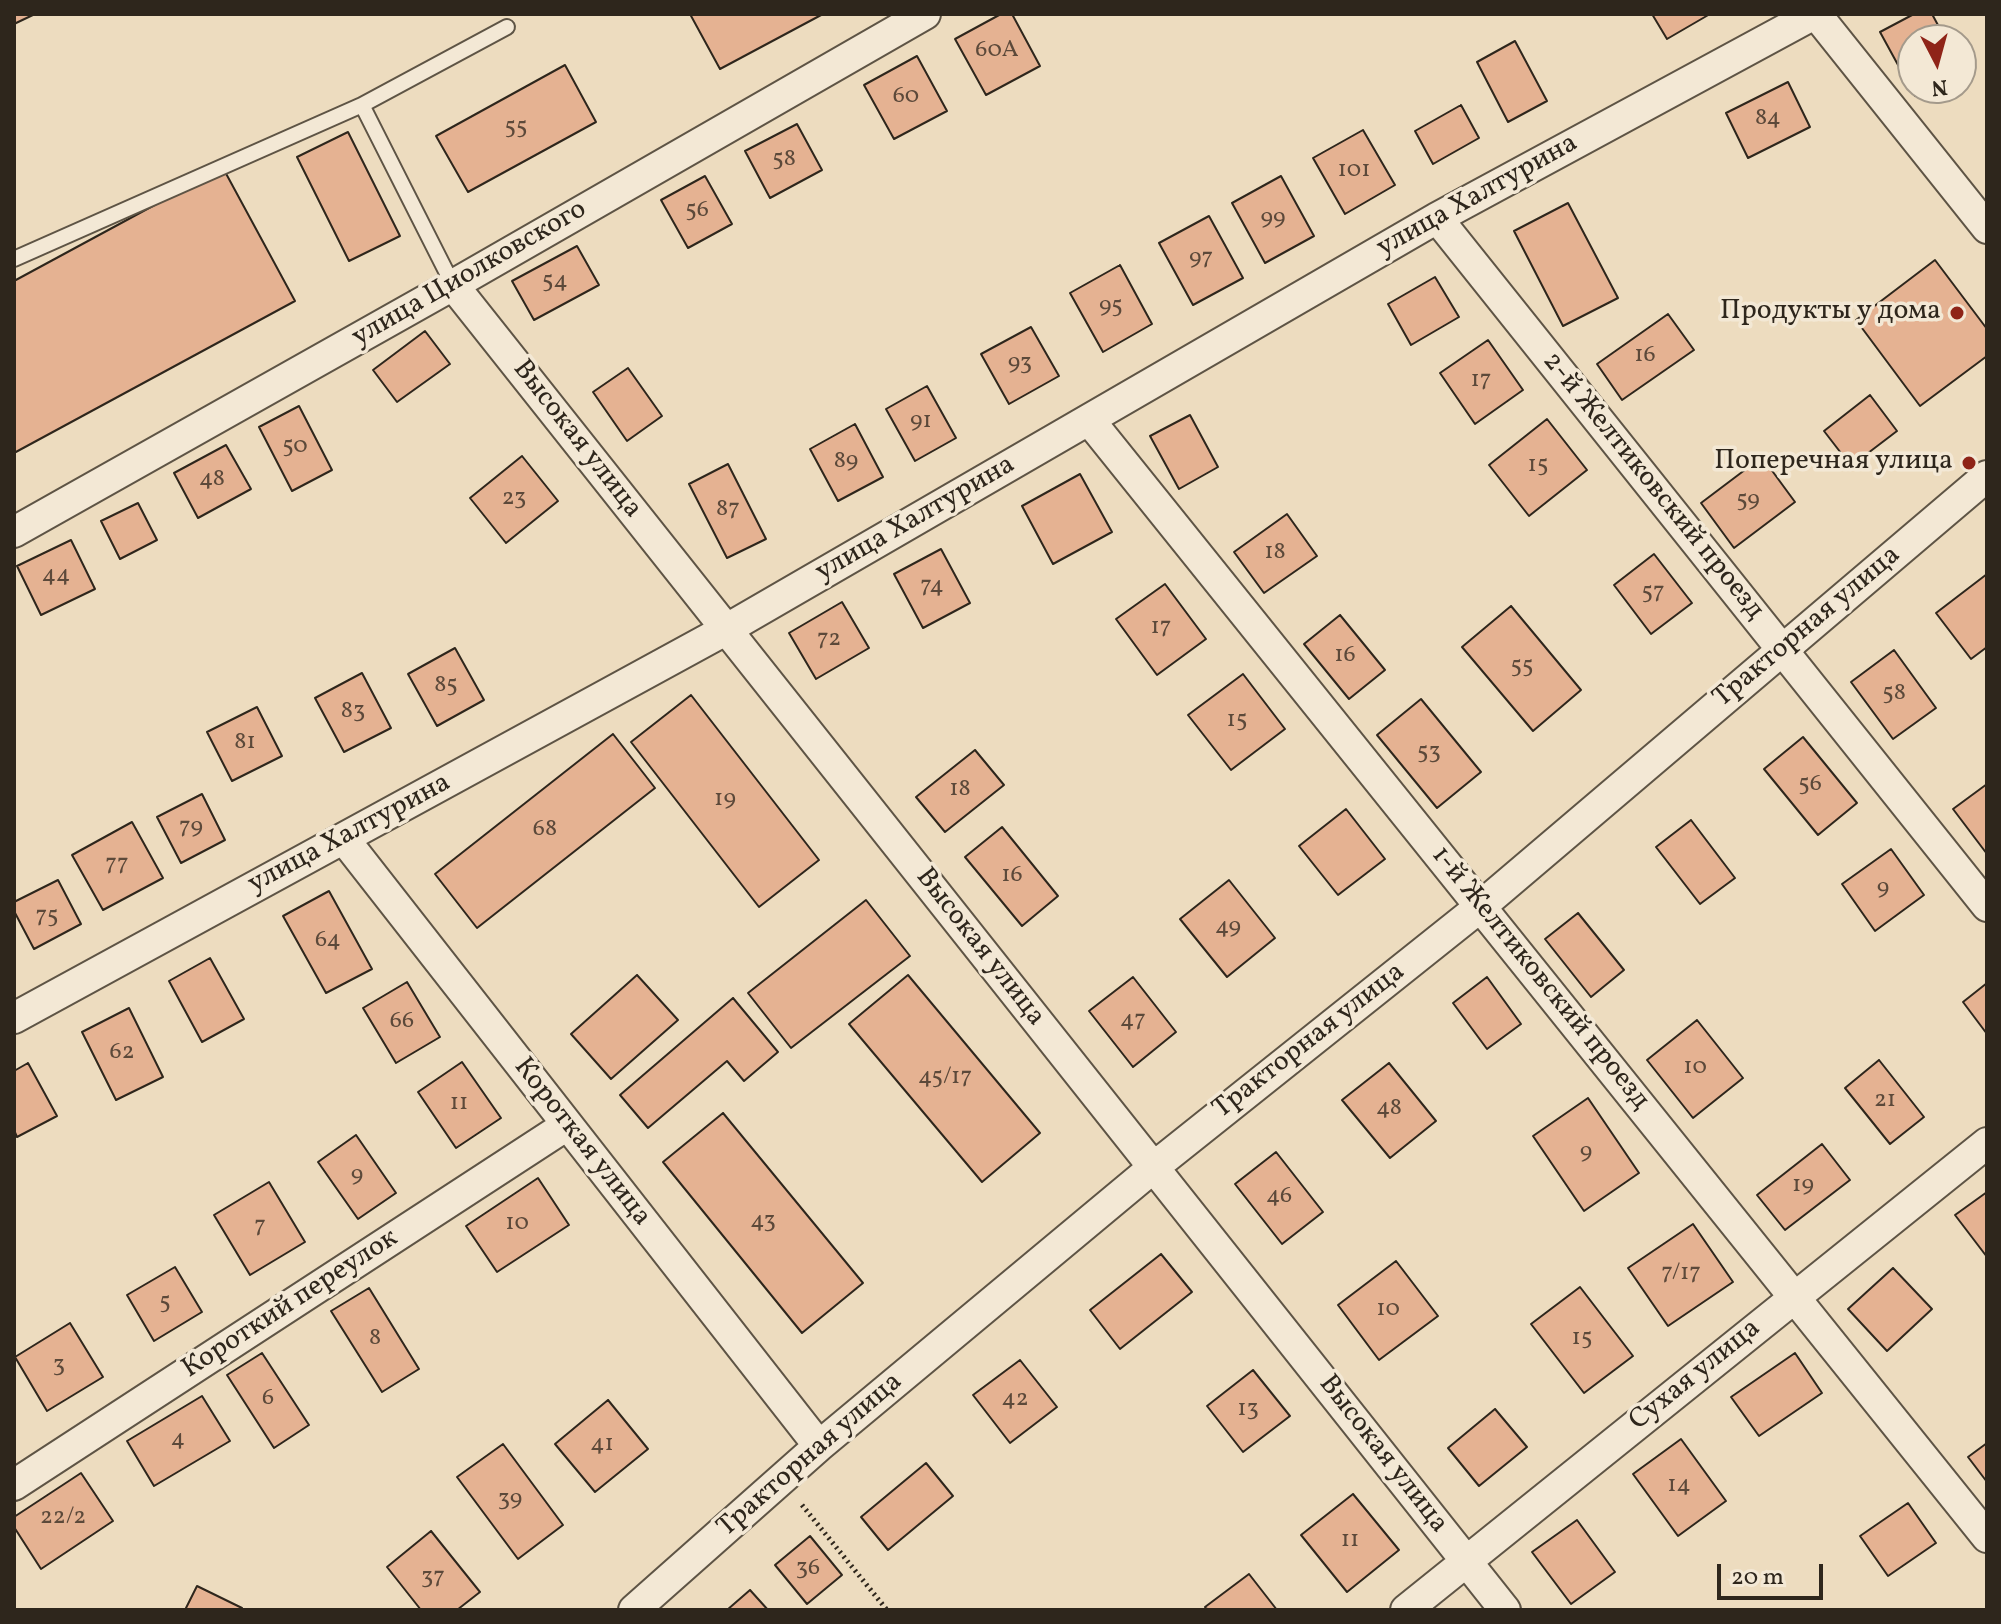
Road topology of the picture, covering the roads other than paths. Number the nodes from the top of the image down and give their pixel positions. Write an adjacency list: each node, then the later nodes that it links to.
1 (925, 14): 8 (street, улица Циолковского)
2 (1815, 14): 5 (street, улица Халтурина); 6 (street)
3 (507, 27): 4 (lane)
4 (362, 105): 7 (lane); 8 (lane)
5 (1437, 218): 9 (street, улица Халтурина); 13 (street, 2-й Желтиковский проезд)
6 (1987, 228)
7 (14, 259)
8 (453, 285): 11 (street, улица Циолковского); 12 (street, Высокая улица)
9 (1090, 421): 12 (street, улица Халтурина); 16 (street, 1-й Желтиковский проезд)
10 (1987, 476): 13 (street, Тракторная улица)
11 (14, 532)
12 (727, 629): 14 (street, улица Халтурина); 20 (street, Высокая улица)
13 (1782, 649): 15 (street, 2-й Желтиковский проезд); 16 (street, Тракторная улица)
14 (344, 839): 17 (street, улица Халтурина); 18 (street, Короткая улица)
15 (1987, 906)
16 (1480, 907): 20 (street, Тракторная улица); 21 (street, 1-й Желтиковский проезд)
17 (14, 1018)
18 (567, 1125): 22 (street, Короткая улица); 23 (street, Короткий переулок)
19 (1987, 1143): 21 (street, Сухая улица)
20 (1154, 1167): 22 (street, Тракторная улица); 25 (street, Высокая улица)
21 (1794, 1297): 24 (street, 1-й Желтиковский проезд); 25 (street, Сухая улица)
22 (819, 1446): 26 (street, Тракторная улица)
23 (14, 1485)
24 (1987, 1537)
25 (1467, 1561): 27 (street, Сухая улица); 28 (street, Высокая улица)
26 (634, 1610)
27 (1406, 1610)
28 (1505, 1610)

